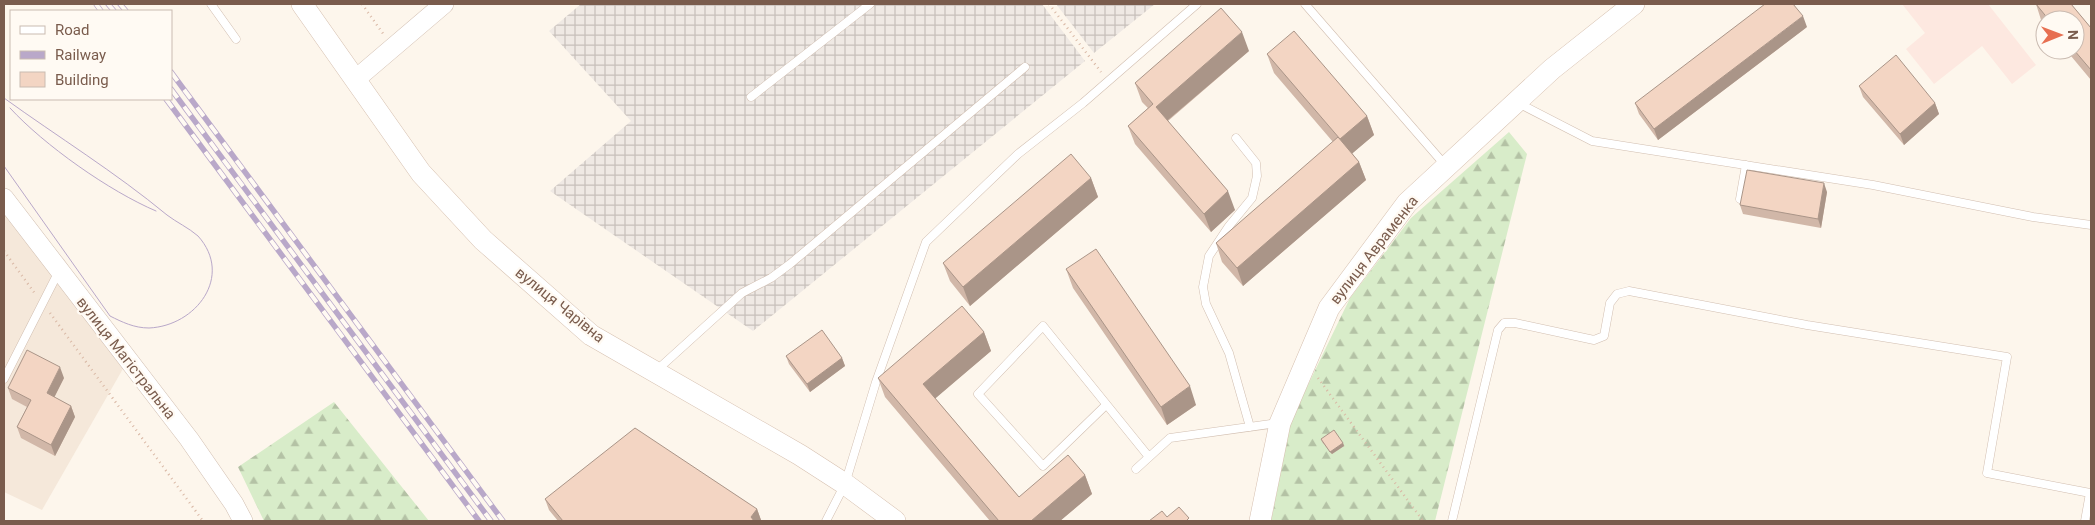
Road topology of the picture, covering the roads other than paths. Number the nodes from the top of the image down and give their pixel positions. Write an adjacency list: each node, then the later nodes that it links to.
1 (211, 4): 8 (lane)
2 (302, 4): 10 (main road, вулиця Чарівна)
3 (444, 4): 10 (street)
4 (870, 4): 11 (lane)
5 (1197, 4): 27 (lane)
6 (1305, 4): 15 (lane)
7 (1634, 4): 12 (main road, вулиця Авраменка)
8 (236, 39)
9 (1025, 67): 20 (lane)
10 (356, 79): 20 (main road, вулиця Чарівна)
11 (751, 97)
12 (1516, 102): 14 (lane); 15 (main road, вулиця Авраменка)
13 (1236, 138): 24 (lane)
14 (1746, 165): 17 (lane); 18 (lane)
15 (1447, 167): 23 (main road, вулиця Авраменка)
16 (4, 198): 19 (street, вулиця Магістральна)
17 (1740, 199)
18 (2091, 225)
19 (59, 271): 21 (lane); 28 (street, вулиця Магістральна)
20 (656, 372): 27 (main road, вулиця Чарівна)
21 (4, 379)
22 (1106, 405): 22 (lane); 25 (lane)
23 (1280, 423): 24 (lane); 31 (main road, вулиця Авраменка)
24 (1250, 427): 25 (lane)
25 (1149, 457): 26 (lane)
26 (1136, 469)
27 (845, 484): 29 (lane); 30 (main road, вулиця Чарівна)
28 (243, 521)
29 (826, 521)
30 (895, 521)
31 (1260, 521)
32 (1452, 521): 33 (lane)
33 (2085, 521)

